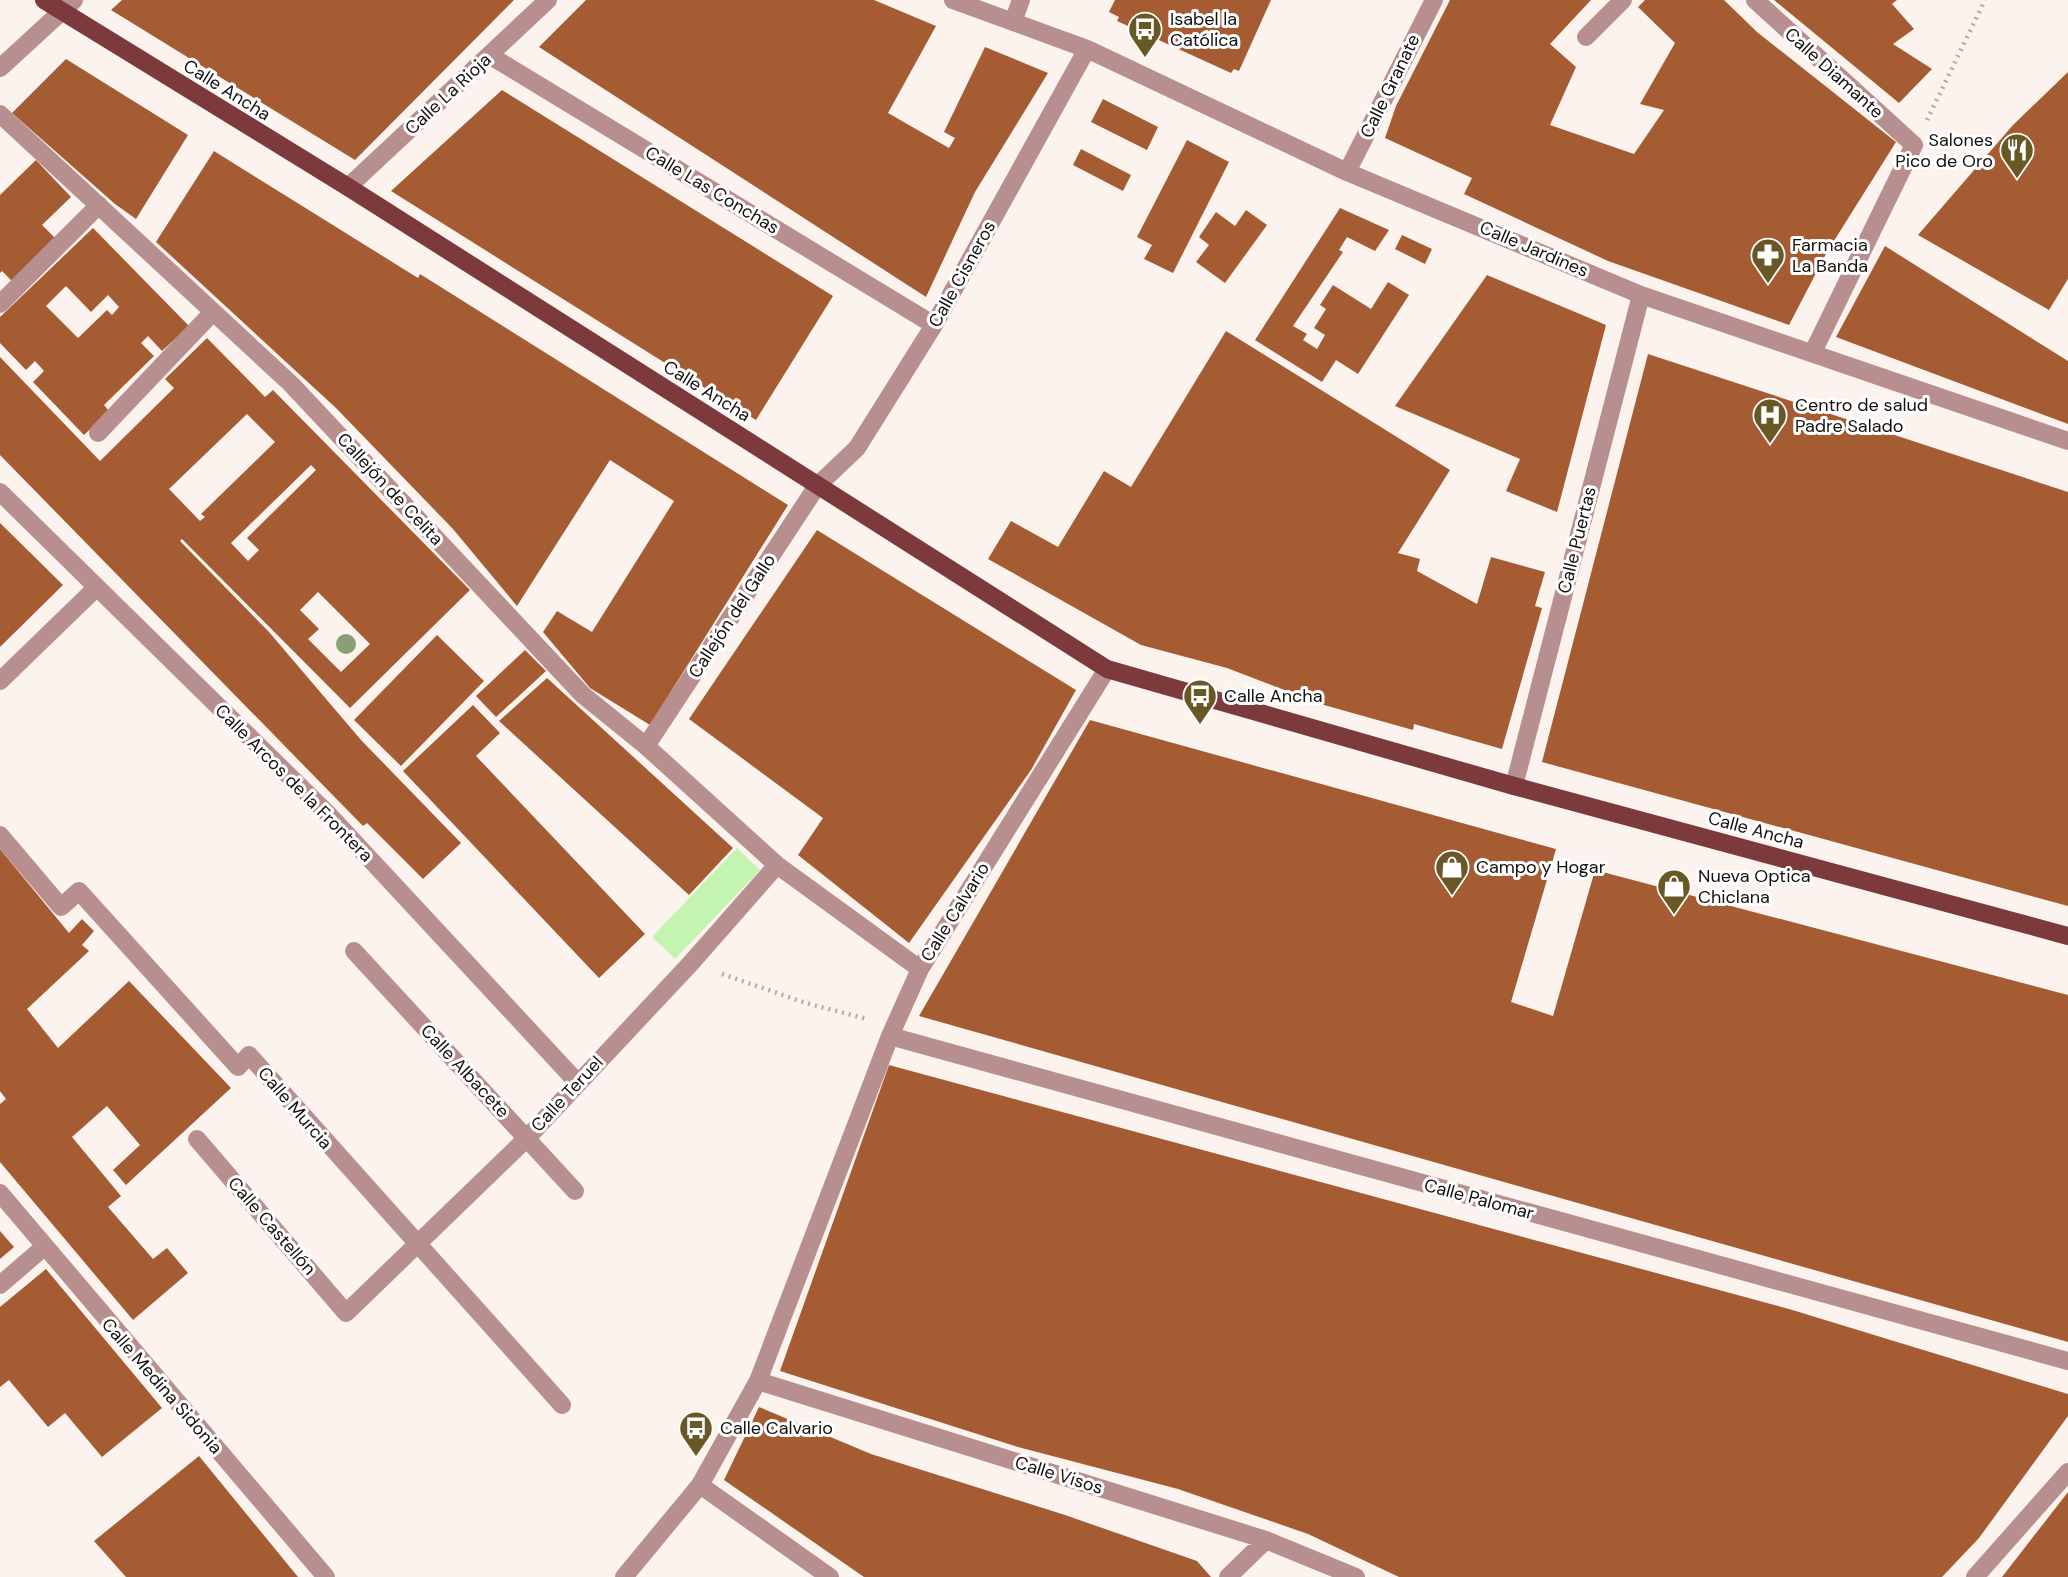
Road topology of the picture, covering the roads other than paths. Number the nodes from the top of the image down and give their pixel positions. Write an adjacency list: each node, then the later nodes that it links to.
1 (44, 0): 8 (main road, Calle Ancha)
2 (548, 0): 12 (street, Calle La Rioja)
3 (953, 0): 9 (street, Calle Jardines)
4 (1021, 0): 9 (street)
5 (1434, 0): 15 (street, Calle Granate)
6 (1623, 0): 10 (street)
7 (1755, 0): 22 (street, Calle Diamante)
8 (67, 5): 13 (street); 16 (main road, Calle Ancha)
9 (1013, 22): 11 (street, Calle Jardines)
10 (1586, 37)
11 (1087, 49): 15 (street, Calle Jardines); 21 (street, Calle Cisneros)
12 (489, 55): 16 (street, Calle La Rioja); 21 (street, Calle Las Conchas)
13 (0, 68)
14 (0, 114): 17 (street, Callejón de Celita)
15 (1347, 172): 18 (street, Calle Jardines)
16 (348, 187): 25 (main road, Calle Ancha)
17 (99, 205): 19 (street); 20 (street, Callejón de Celita)
18 (1641, 295): 22 (street, Calle Jardines); 31 (street, Calle Puertas)
19 (0, 304)
20 (213, 312): 23 (street); 30 (street, Callejón de Celita)
21 (934, 325): 25 (street, Calle Cisneros)
22 (1813, 352): 24 (street, Calle Jardines)
23 (98, 433)
24 (2068, 441)
25 (817, 486): 28 (main road, Calle Ancha); 30 (street, Callejón del Gallo)
26 (0, 492): 27 (street, Calle Arcos de la Frontera)
27 (97, 587): 29 (street); 38 (street, Calle Arcos de la Frontera)
28 (1107, 669): 31 (main road, Calle Ancha); 36 (street, Calle Calvario)
29 (0, 681)
30 (646, 746): 33 (street, Callejón de Celita)
31 (1514, 786): 34 (main road, Calle Ancha)
32 (0, 835): 43 (street, Calle Murcia)
33 (777, 865): 36 (street, Callejón de Celita); 38 (street, Calle Teruel)
34 (2068, 936)
35 (354, 951): 39 (street, Calle Albacete)
36 (920, 970): 37 (street, Calle Calvario)
37 (890, 1036): 47 (street, Calle Palomar); 48 (street, Calle Calvario)
38 (578, 1083): 39 (street, Calle Teruel)
39 (527, 1138): 41 (street, Calle Albacete); 43 (street, Calle Teruel)
40 (197, 1139): 46 (street, Calle Castellón)
41 (575, 1191)
42 (0, 1193): 44 (street, Calle Medina Sidonia)
43 (416, 1245): 46 (street, Calle Teruel); 49 (street, Calle Murcia)
44 (44, 1247): 45 (street); 53 (street, Calle Medina Sidonia)
45 (0, 1284)
46 (346, 1313)
47 (2068, 1361)
48 (758, 1381): 51 (street, Calle Calvario); 52 (street, Calle Visos)
49 (562, 1405)
50 (2068, 1472): 58 (street)
51 (700, 1485): 54 (street, Calle Calvario); 55 (street)
52 (1266, 1540): 56 (street); 57 (street, Calle Visos)
53 (326, 1577)
54 (624, 1577)
55 (830, 1577)
56 (1228, 1577)
57 (1356, 1577)
58 (1975, 1577)

